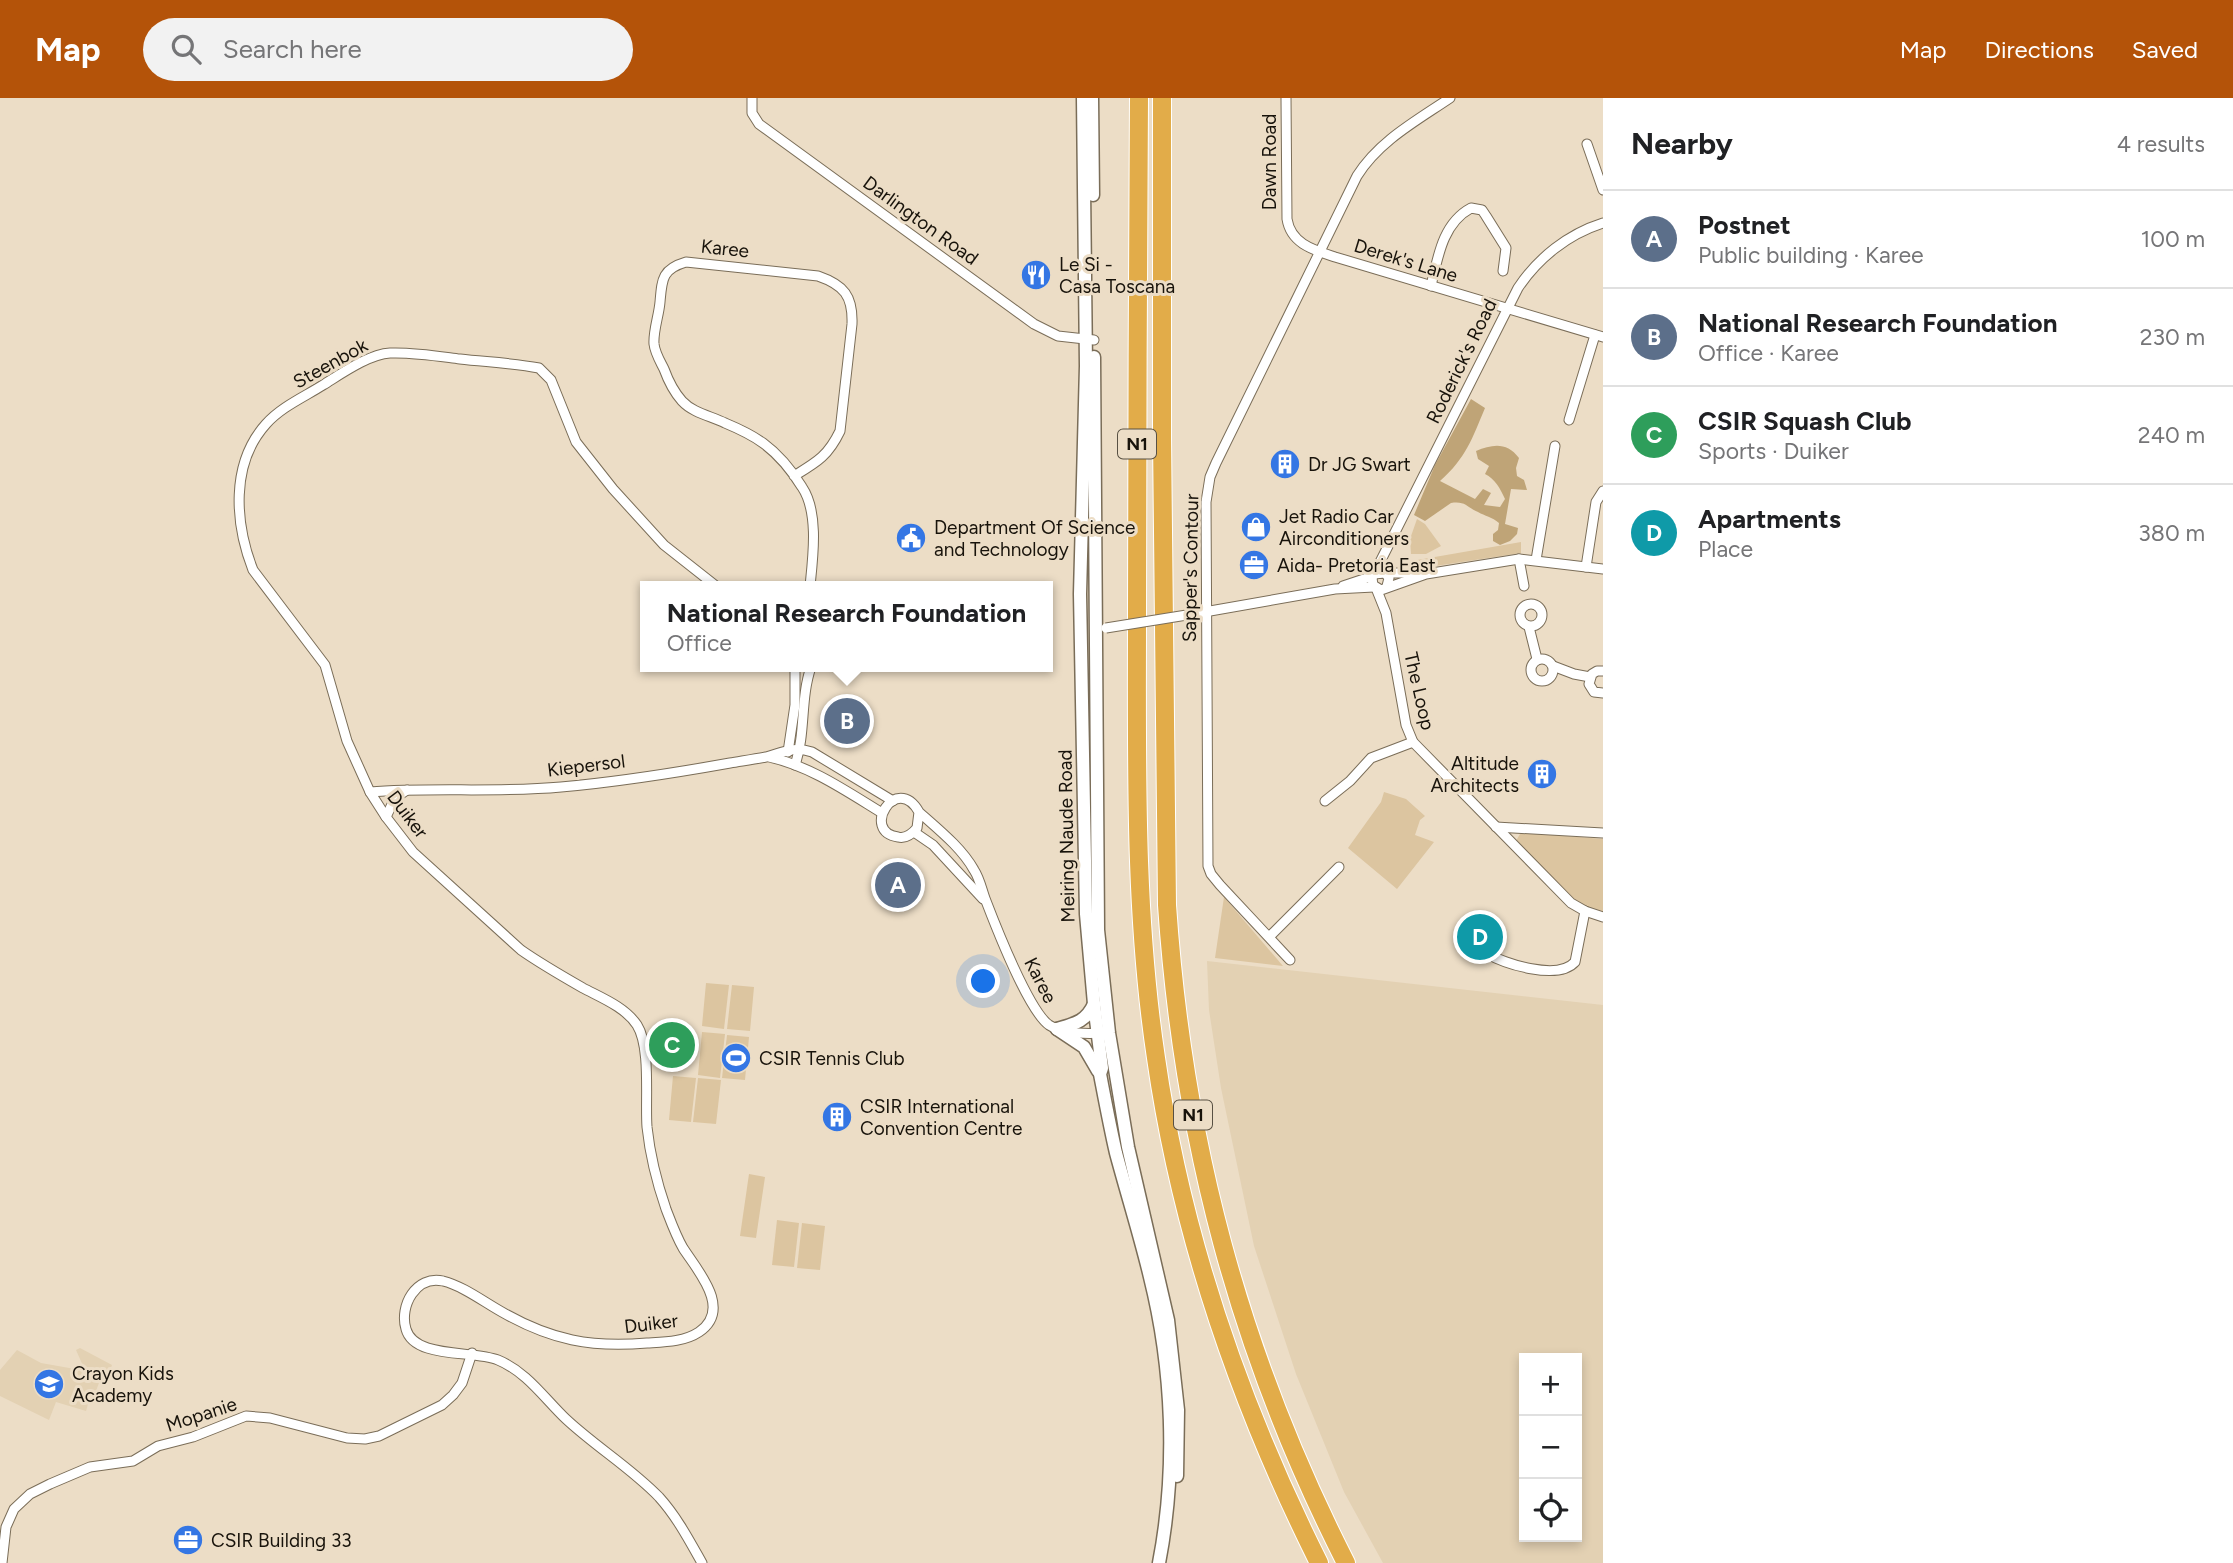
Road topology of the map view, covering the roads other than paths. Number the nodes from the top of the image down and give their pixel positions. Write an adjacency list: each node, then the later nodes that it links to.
1 (752, 98): 18 (street, Darlington Road)
2 (1083, 98): 18 (street, Meiring Naude Road)
3 (1092, 98): 18 (street, Meiring Naude Road)
4 (1129, 98): 15 (highway)
5 (1139, 98): 15 (highway, N1)
6 (1162, 98): 83 (highway, N1)
7 (1286, 98): 12 (street, Dawn Road)
8 (1450, 98): 12 (street, Sapper's Contour)
9 (1587, 144): 10 (street)
10 (1603, 190)
11 (1603, 223): 16 (street, Roderick's Road)
12 (1319, 252): 14 (street, Derek's Lane); 37 (street, Sapper's Contour)
13 (1503, 271): 14 (street)
14 (1431, 285): 16 (street, Derek's Lane)
15 (1138, 291): 82 (highway, N1)
16 (1506, 308): 17 (street, Derek's Lane); 23 (street, Roderick's Road)
17 (1599, 336): 19 (street)
18 (1090, 340): 40 (street, Meiring Naude Road); 41 (street, Meiring Naude Road)
19 (1569, 420)
20 (1555, 446): 25 (street)
21 (794, 476): 21 (street, Karee); 32 (street, Karee)
22 (1603, 491): 26 (street)
23 (1388, 548): 28 (street, Roderick's Road); 30 (street, Roderick's Road)
24 (1519, 559): 25 (street); 29 (street); 36 (street)
25 (1536, 560): 26 (street)
26 (1586, 567): 27 (street)
27 (1603, 569)
28 (1386, 573): 29 (street); 30 (street); 33 (street)
29 (1426, 573): 33 (street)
30 (1374, 575): 34 (street); 35 (street)
31 (710, 581): 55 (street, Steenbok)
32 (811, 581)
33 (1387, 587): 34 (street); 38 (street, The Loop)
34 (1375, 588): 35 (street); 38 (street, The Loop)
35 (1335, 589): 37 (street)
36 (1528, 604): 39 (street); 39 (street)
37 (1206, 612): 40 (street, bridge); 70 (street, Sapper's Contour)
38 (1386, 613): 49 (street, The Loop)
39 (1532, 626): 42 (street)
40 (1101, 628): 41 (street); 75 (street, Meiring Naude Road)
41 (1080, 631): 73 (street, Meiring Naude Road)
42 (1539, 659): 44 (street); 44 (street)
43 (1602, 669): 47 (street)
44 (1553, 670): 47 (street)
45 (795, 672): 50 (street)
46 (810, 672): 51 (street)
47 (1589, 680): 48 (street)
48 (1603, 693)
49 (1413, 742): 57 (street); 61 (street, The Loop)
50 (788, 748): 51 (street); 52 (street); 53 (street)
51 (801, 748): 53 (street); 56 (street)
52 (768, 756): 53 (street); 54 (street, Kiepersol)
53 (790, 763): 59 (street)
54 (408, 789): 55 (street, Kiepersol); 60 (street)
55 (370, 792): 60 (street, Duiker)
56 (893, 801): 58 (street); 59 (street)
57 (1325, 801)
58 (919, 812): 62 (street); 64 (street, Karee)
59 (882, 813): 62 (street)
60 (386, 817): 77 (street, Duiker)
61 (1496, 827): 63 (street); 68 (street, The Loop)
62 (914, 832): 65 (street, Karee)
63 (1603, 833)
64 (957, 848): 65 (street); 67 (street, Karee)
65 (947, 859): 67 (street, Karee)
66 (1339, 867): 70 (street)
67 (986, 902): 74 (street, Karee)
68 (1585, 911): 69 (street, The Loop); 71 (street)
69 (1603, 917)
70 (1270, 936): 72 (street, Sapper's Contour)
71 (1486, 953)
72 (1290, 960)
73 (1094, 1004): 74 (street); 75 (street, Meiring Naude Road)
74 (1057, 1029): 75 (street, Karee); 76 (street)
75 (1103, 1033): 76 (street, Meiring Naude Road); 81 (street, Meiring Naude Road)
76 (1100, 1074): 80 (street, Meiring Naude Road)
77 (472, 1353): 78 (street, Mopanie); 79 (street, Duiker)
78 (2, 1563)
79 (702, 1563)
80 (1159, 1563)
81 (1168, 1563)
82 (1319, 1563)
83 (1346, 1563)

